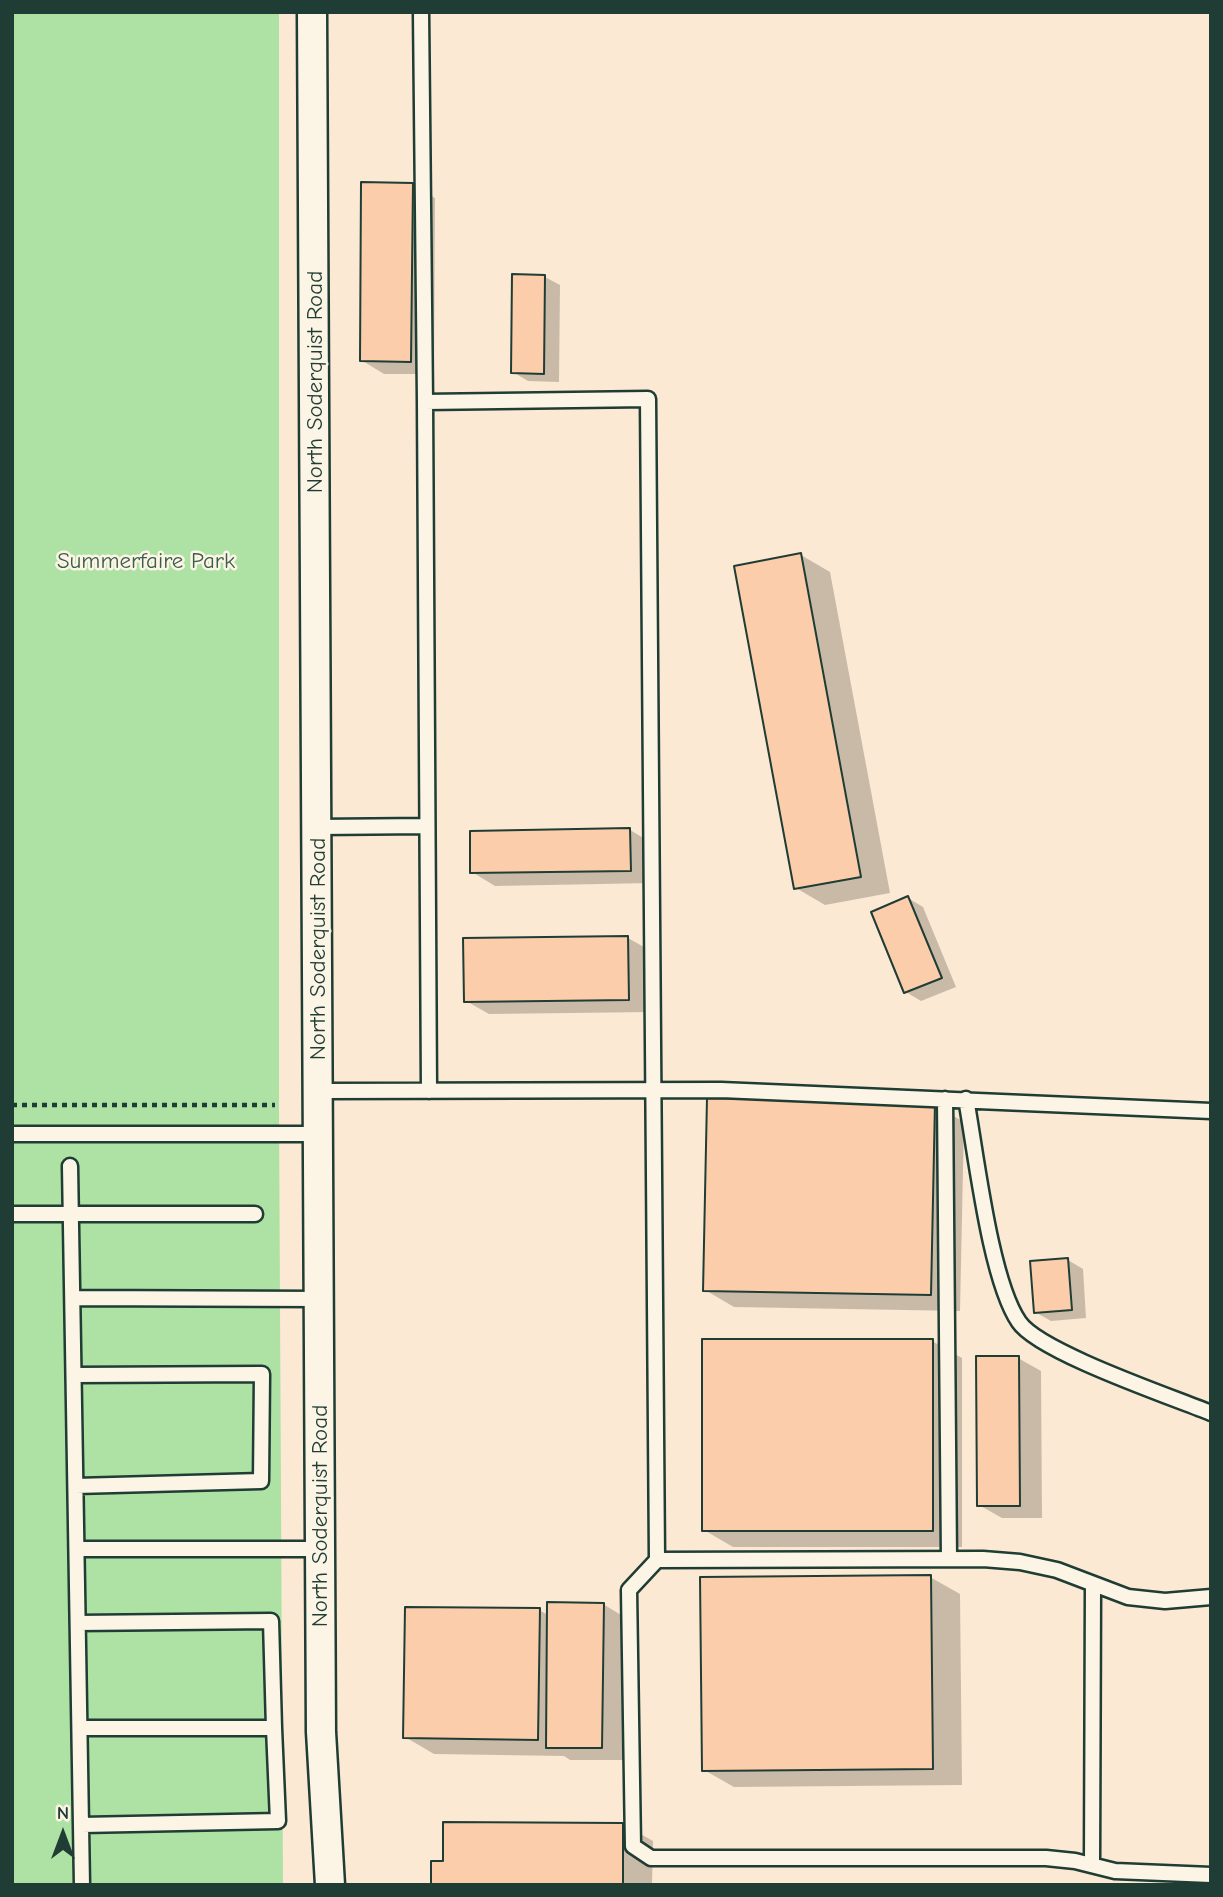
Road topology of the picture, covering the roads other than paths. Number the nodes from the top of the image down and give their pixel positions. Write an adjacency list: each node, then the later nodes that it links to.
1 (312, 12): 5 (street, North Soderquist Road)
2 (421, 12): 3 (lane)
3 (425, 402): 4 (lane); 6 (lane)
4 (426, 826): 5 (lane); 8 (lane)
5 (318, 827): 7 (street, North Soderquist Road)
6 (655, 1090): 8 (lane); 9 (lane); 26 (lane)
7 (319, 1091): 8 (lane); 13 (street, North Soderquist Road)
8 (429, 1091)
9 (945, 1099): 10 (lane); 25 (lane)
10 (966, 1099): 11 (lane); 21 (lane)
11 (1211, 1111)
12 (12, 1134): 13 (lane)
13 (319, 1134): 19 (street, North Soderquist Road)
14 (70, 1166): 16 (lane)
15 (12, 1214): 16 (lane)
16 (72, 1214): 17 (lane); 18 (lane)
17 (256, 1214)
18 (73, 1298): 19 (lane); 20 (lane)
19 (320, 1299): 24 (street, North Soderquist Road)
20 (75, 1376): 22 (lane); 22 (lane)
21 (1211, 1413)
22 (76, 1486): 23 (lane)
23 (77, 1549): 24 (lane); 29 (lane)
24 (320, 1549): 36 (street, North Soderquist Road)
25 (948, 1559): 26 (lane); 27 (lane)
26 (657, 1560): 33 (lane)
27 (1093, 1584): 28 (lane); 33 (lane)
28 (1211, 1597)
29 (78, 1623): 30 (lane); 31 (lane)
30 (80, 1728): 31 (lane); 32 (lane)
31 (274, 1728): 32 (lane)
32 (82, 1825): 35 (lane)
33 (1092, 1865): 34 (lane)
34 (1211, 1875)
35 (82, 1885)
36 (330, 1885)

